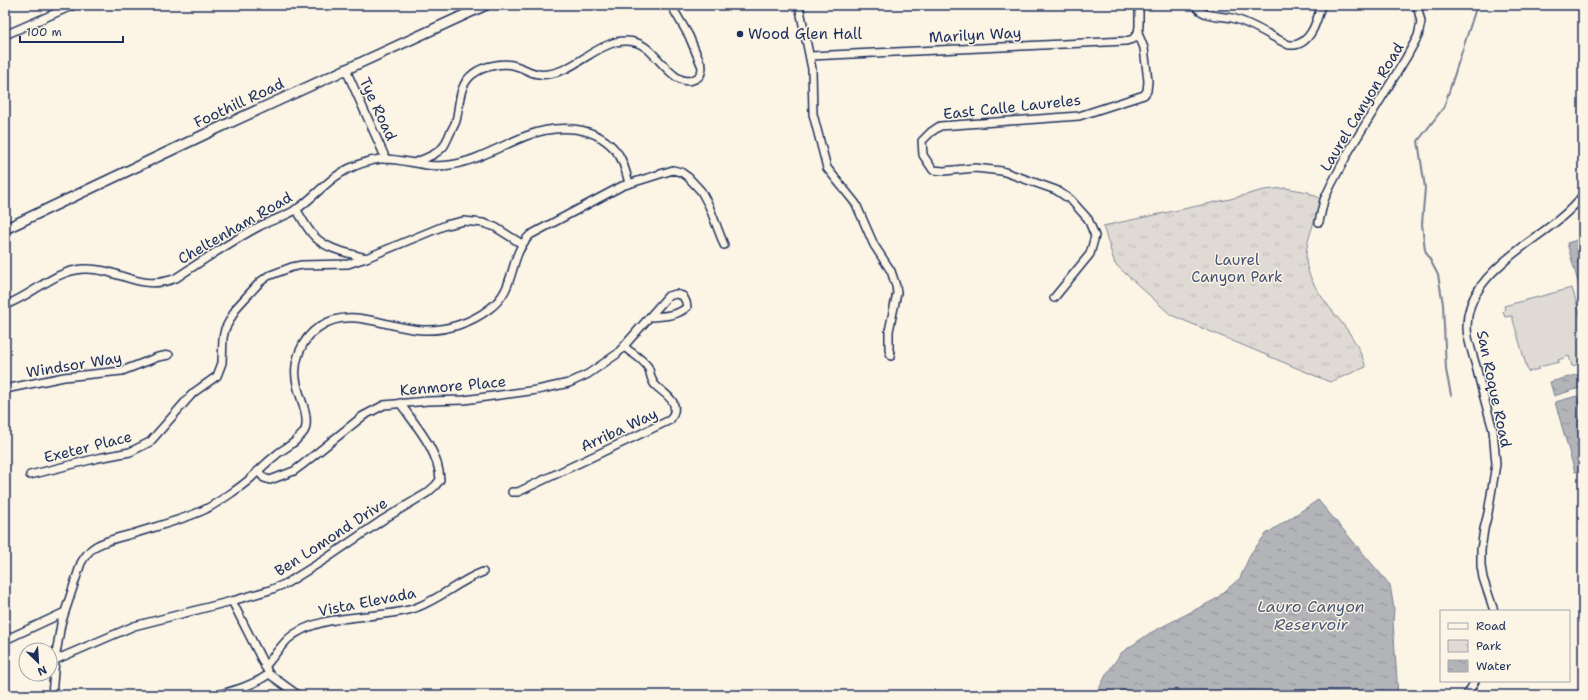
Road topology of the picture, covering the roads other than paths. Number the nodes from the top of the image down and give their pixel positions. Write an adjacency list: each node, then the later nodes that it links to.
1 (74, 5): 10 (street)
2 (486, 5): 12 (main road, Foothill Road)
3 (671, 5): 14 (street)
4 (799, 5): 11 (street)
5 (1139, 5): 9 (street, East Calle Laureles)
6 (1196, 5): 7 (street)
7 (1321, 5)
8 (1417, 5): 18 (street, Laurel Canyon Road)
9 (1138, 33): 11 (street, Marilyn Way); 23 (street, East Calle Laureles)
10 (5, 35)
11 (810, 56): 28 (street)
12 (346, 70): 13 (street, Tye Road); 19 (main road, Foothill Road)
13 (386, 159): 14 (street, Cheltenham Road); 17 (street, Cheltenham Road)
14 (414, 163): 15 (street, Cheltenham Road)
15 (629, 183): 20 (street); 21 (street)
16 (1583, 195): 36 (street, San Roque Road)
17 (296, 210): 22 (street); 24 (street, Cheltenham Road)
18 (1319, 222)
19 (5, 229)
20 (522, 244): 22 (street, Exeter Place); 31 (street)
21 (724, 245)
22 (366, 258): 32 (street, Exeter Place)
23 (1054, 298)
24 (5, 305)
25 (651, 317): 25 (street, Kenmore Place); 26 (street, Kenmore Place)
26 (624, 347): 30 (street, Kenmore Place); 33 (street, Arriba Way)
27 (169, 355): 29 (street, Windsor Way)
28 (891, 356)
29 (5, 389)
30 (400, 403): 31 (street, Kenmore Place); 35 (street, Ben Lomond Drive)
31 (258, 471): 37 (street)
32 (30, 475)
33 (512, 492)
34 (483, 572): 41 (street, Vista Elevada)
35 (232, 601): 40 (street, Ben Lomond Drive); 41 (street)
36 (1494, 610)
37 (63, 613): 38 (street); 39 (street)
38 (5, 640)
39 (58, 642)
40 (58, 659)
41 (265, 667): 42 (street)
42 (269, 674): 46 (street); 47 (street)
43 (53, 682): 45 (street)
44 (1474, 682): 48 (street)
45 (52, 695)
46 (218, 695)
47 (298, 695)
48 (1467, 695)

